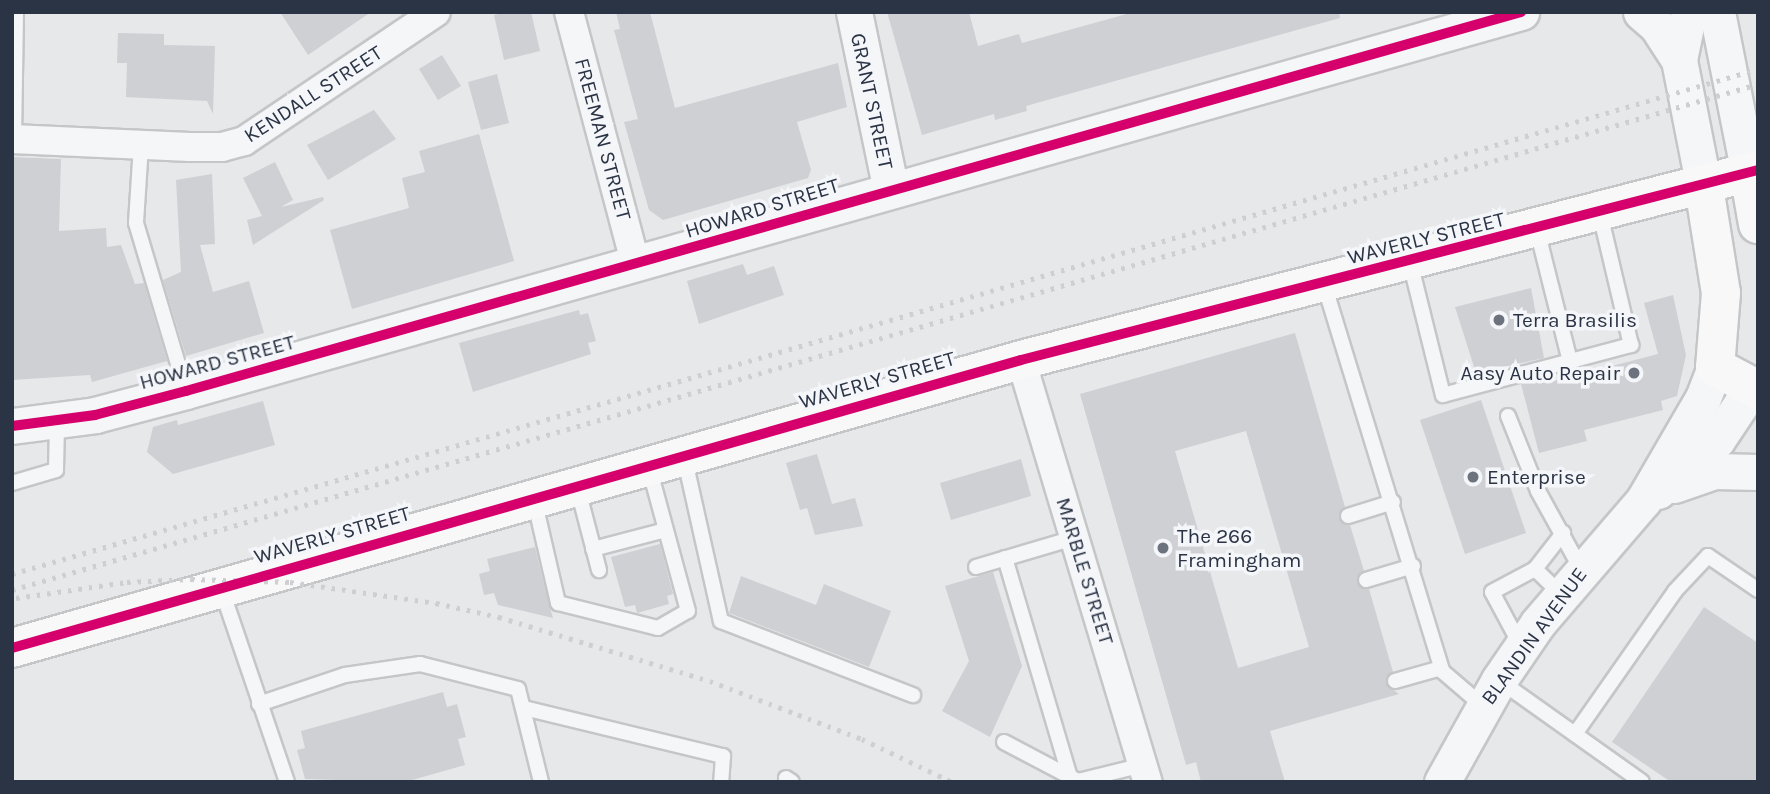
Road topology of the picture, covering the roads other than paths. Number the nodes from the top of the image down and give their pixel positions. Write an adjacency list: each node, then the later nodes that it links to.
1 (16, 12): 10 (lane)
2 (436, 12): 11 (street, KENDALL STREET)
3 (569, 12): 19 (street, FREEMAN STREET)
4 (854, 12): 14 (street, GRANT STREET)
5 (1521, 12): 14 (street, HOWARD STREET)
6 (1641, 12): 9 (street)
7 (1689, 12): 9 (street)
8 (1717, 12): 12 (street)
9 (1679, 60): 13 (street)
10 (13, 139): 11 (street, KENDALL STREET)
11 (141, 145): 25 (lane)
12 (1753, 172): 13 (main road, WAVERLY STREET); 16 (main road)
13 (1704, 187): 15 (main road, WAVERLY STREET); 23 (main road)
14 (891, 190): 19 (street, HOWARD STREET)
15 (1600, 214): 17 (main road, WAVERLY STREET); 22 (lane)
16 (1758, 223)
17 (1537, 230): 18 (main road, WAVERLY STREET); 22 (lane)
18 (1410, 261): 20 (main road, WAVERLY STREET); 22 (lane)
19 (636, 265): 25 (street, HOWARD STREET)
20 (1324, 283): 21 (main road, WAVERLY STREET); 35 (lane)
21 (1021, 360): 29 (main road, WAVERLY STREET); 39 (street, MARBLE STREET)
22 (1570, 361)
23 (1715, 367): 24 (main road); 34 (street, BLANDIN AVENUE)
24 (1756, 384): 34 (street, BLANDIN AVENUE)
25 (186, 391): 27 (street, HOWARD STREET)
26 (1508, 416): 38 (lane)
27 (57, 422): 28 (street, HOWARD STREET); 31 (lane)
28 (12, 426)
29 (666, 460): 32 (main road, WAVERLY STREET); 37 (lane); 55 (lane)
30 (1758, 472): 34 (street)
31 (12, 482)
32 (577, 485): 33 (main road, WAVERLY STREET); 40 (lane)
33 (534, 497): 37 (lane); 48 (main road, WAVERLY STREET)
34 (1643, 501): 47 (street, BLANDIN AVENUE)
35 (1393, 502): 36 (lane); 42 (lane)
36 (1348, 516)
37 (666, 530): 40 (lane)
38 (1563, 533): 44 (lane); 47 (lane)
39 (1074, 538): 41 (lane); 60 (street, MARBLE STREET)
40 (593, 549): 45 (lane)
41 (1006, 558): 43 (lane); 61 (lane)
42 (1413, 566): 46 (lane); 52 (lane)
43 (976, 567)
44 (1535, 569): 47 (lane); 50 (lane)
45 (599, 570)
46 (1366, 580)
47 (1571, 581): 50 (street, BLANDIN AVENUE)
48 (220, 587): 51 (main road, WAVERLY STREET); 56 (lane)
49 (1758, 590): 58 (lane)
50 (1522, 647): 54 (street, BLANDIN AVENUE)
51 (12, 648)
52 (1441, 668): 53 (lane); 54 (lane)
53 (1395, 681)
54 (1491, 693): 58 (lane); 65 (street, BLANDIN AVENUE)
55 (913, 695)
56 (259, 704): 57 (lane); 62 (lane)
57 (524, 708): 63 (lane); 64 (lane)
58 (1575, 734): 66 (lane)
59 (1004, 741): 61 (lane)
60 (1146, 773): 61 (lane)
61 (1070, 778)
62 (287, 782)
63 (541, 782)
64 (721, 782)
65 (1441, 782)
66 (1642, 782)

